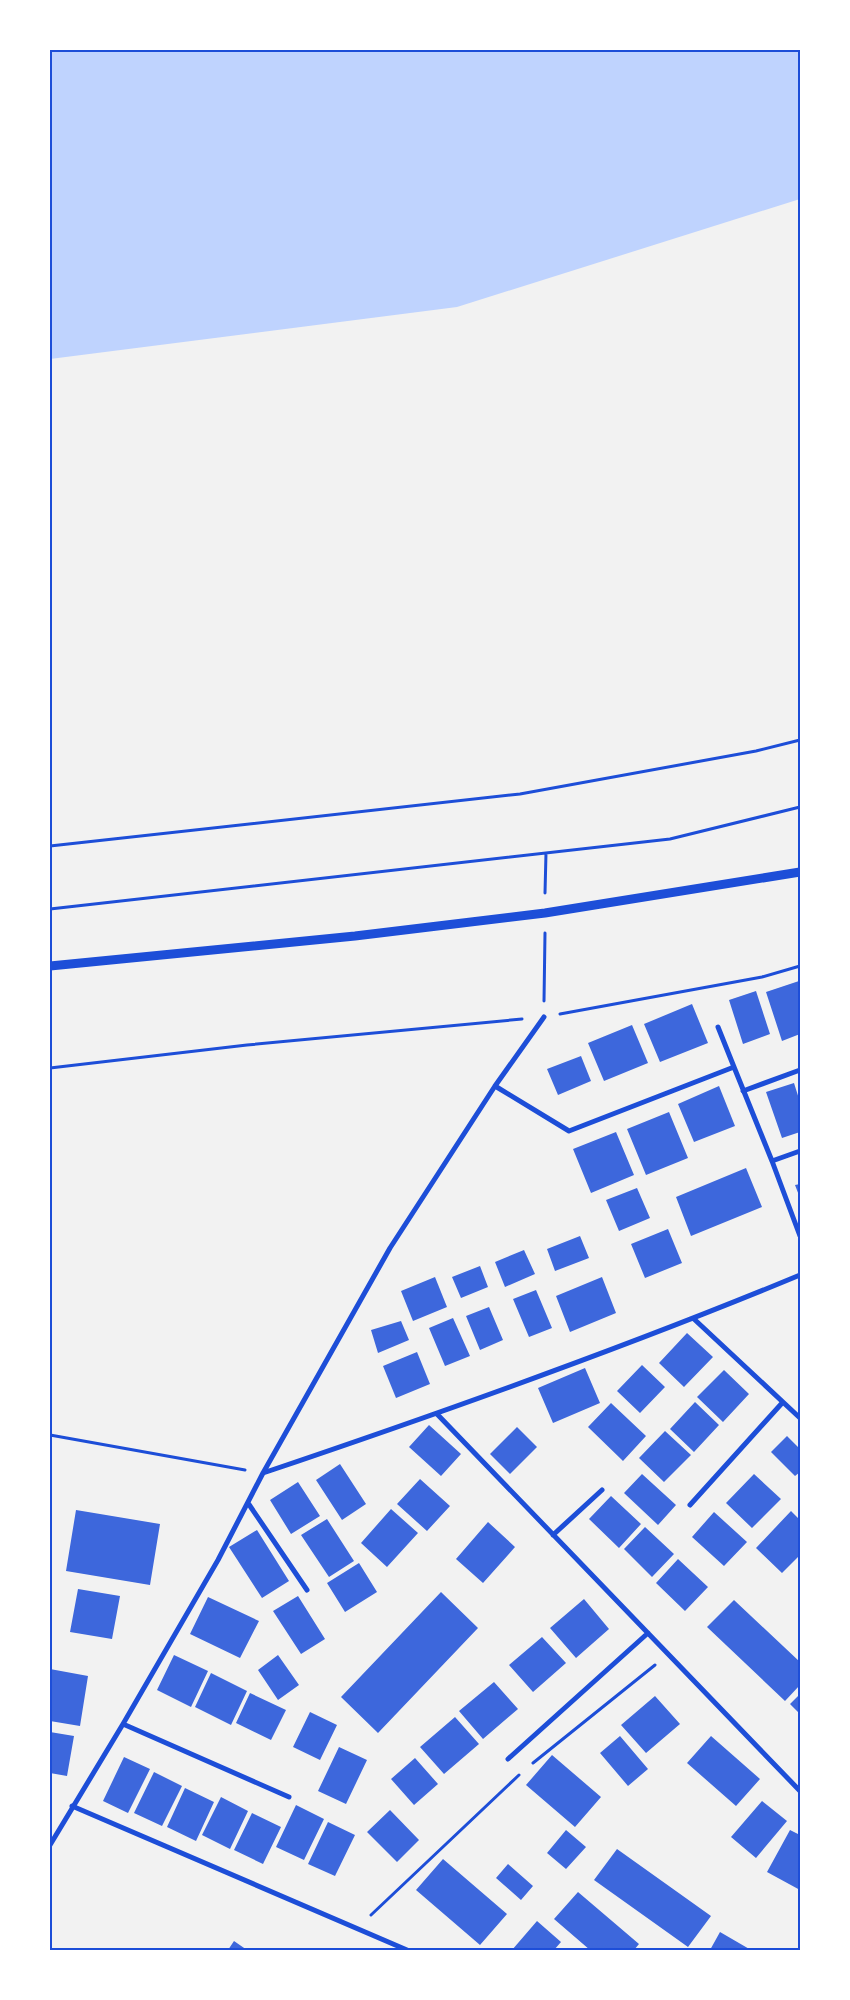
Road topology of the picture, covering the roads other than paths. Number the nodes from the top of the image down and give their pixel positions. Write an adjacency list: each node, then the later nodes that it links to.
1 (800, 872): 2 (street)
2 (50, 966)
3 (544, 1017): 7 (street)
4 (718, 1027): 5 (street)
5 (734, 1067): 7 (street); 8 (street)
6 (800, 1070): 8 (street)
7 (495, 1086): 17 (street)
8 (744, 1091): 10 (street)
9 (800, 1151): 10 (street)
10 (772, 1161): 11 (street)
11 (800, 1236)
12 (800, 1275): 13 (street)
13 (694, 1319): 14 (street); 15 (street)
14 (783, 1402): 16 (street); 20 (street)
15 (437, 1414): 17 (street); 21 (street)
16 (800, 1418)
17 (263, 1473): 19 (street)
18 (602, 1490): 21 (street)
19 (248, 1503): 22 (street); 24 (street)
20 (690, 1505)
21 (553, 1535): 23 (street)
22 (307, 1590)
23 (648, 1633): 25 (street); 26 (street)
24 (123, 1724): 27 (street); 28 (street)
25 (508, 1759)
26 (800, 1791)
27 (289, 1797)
28 (72, 1806): 29 (street); 30 (street)
29 (50, 1845)
30 (407, 1950)

